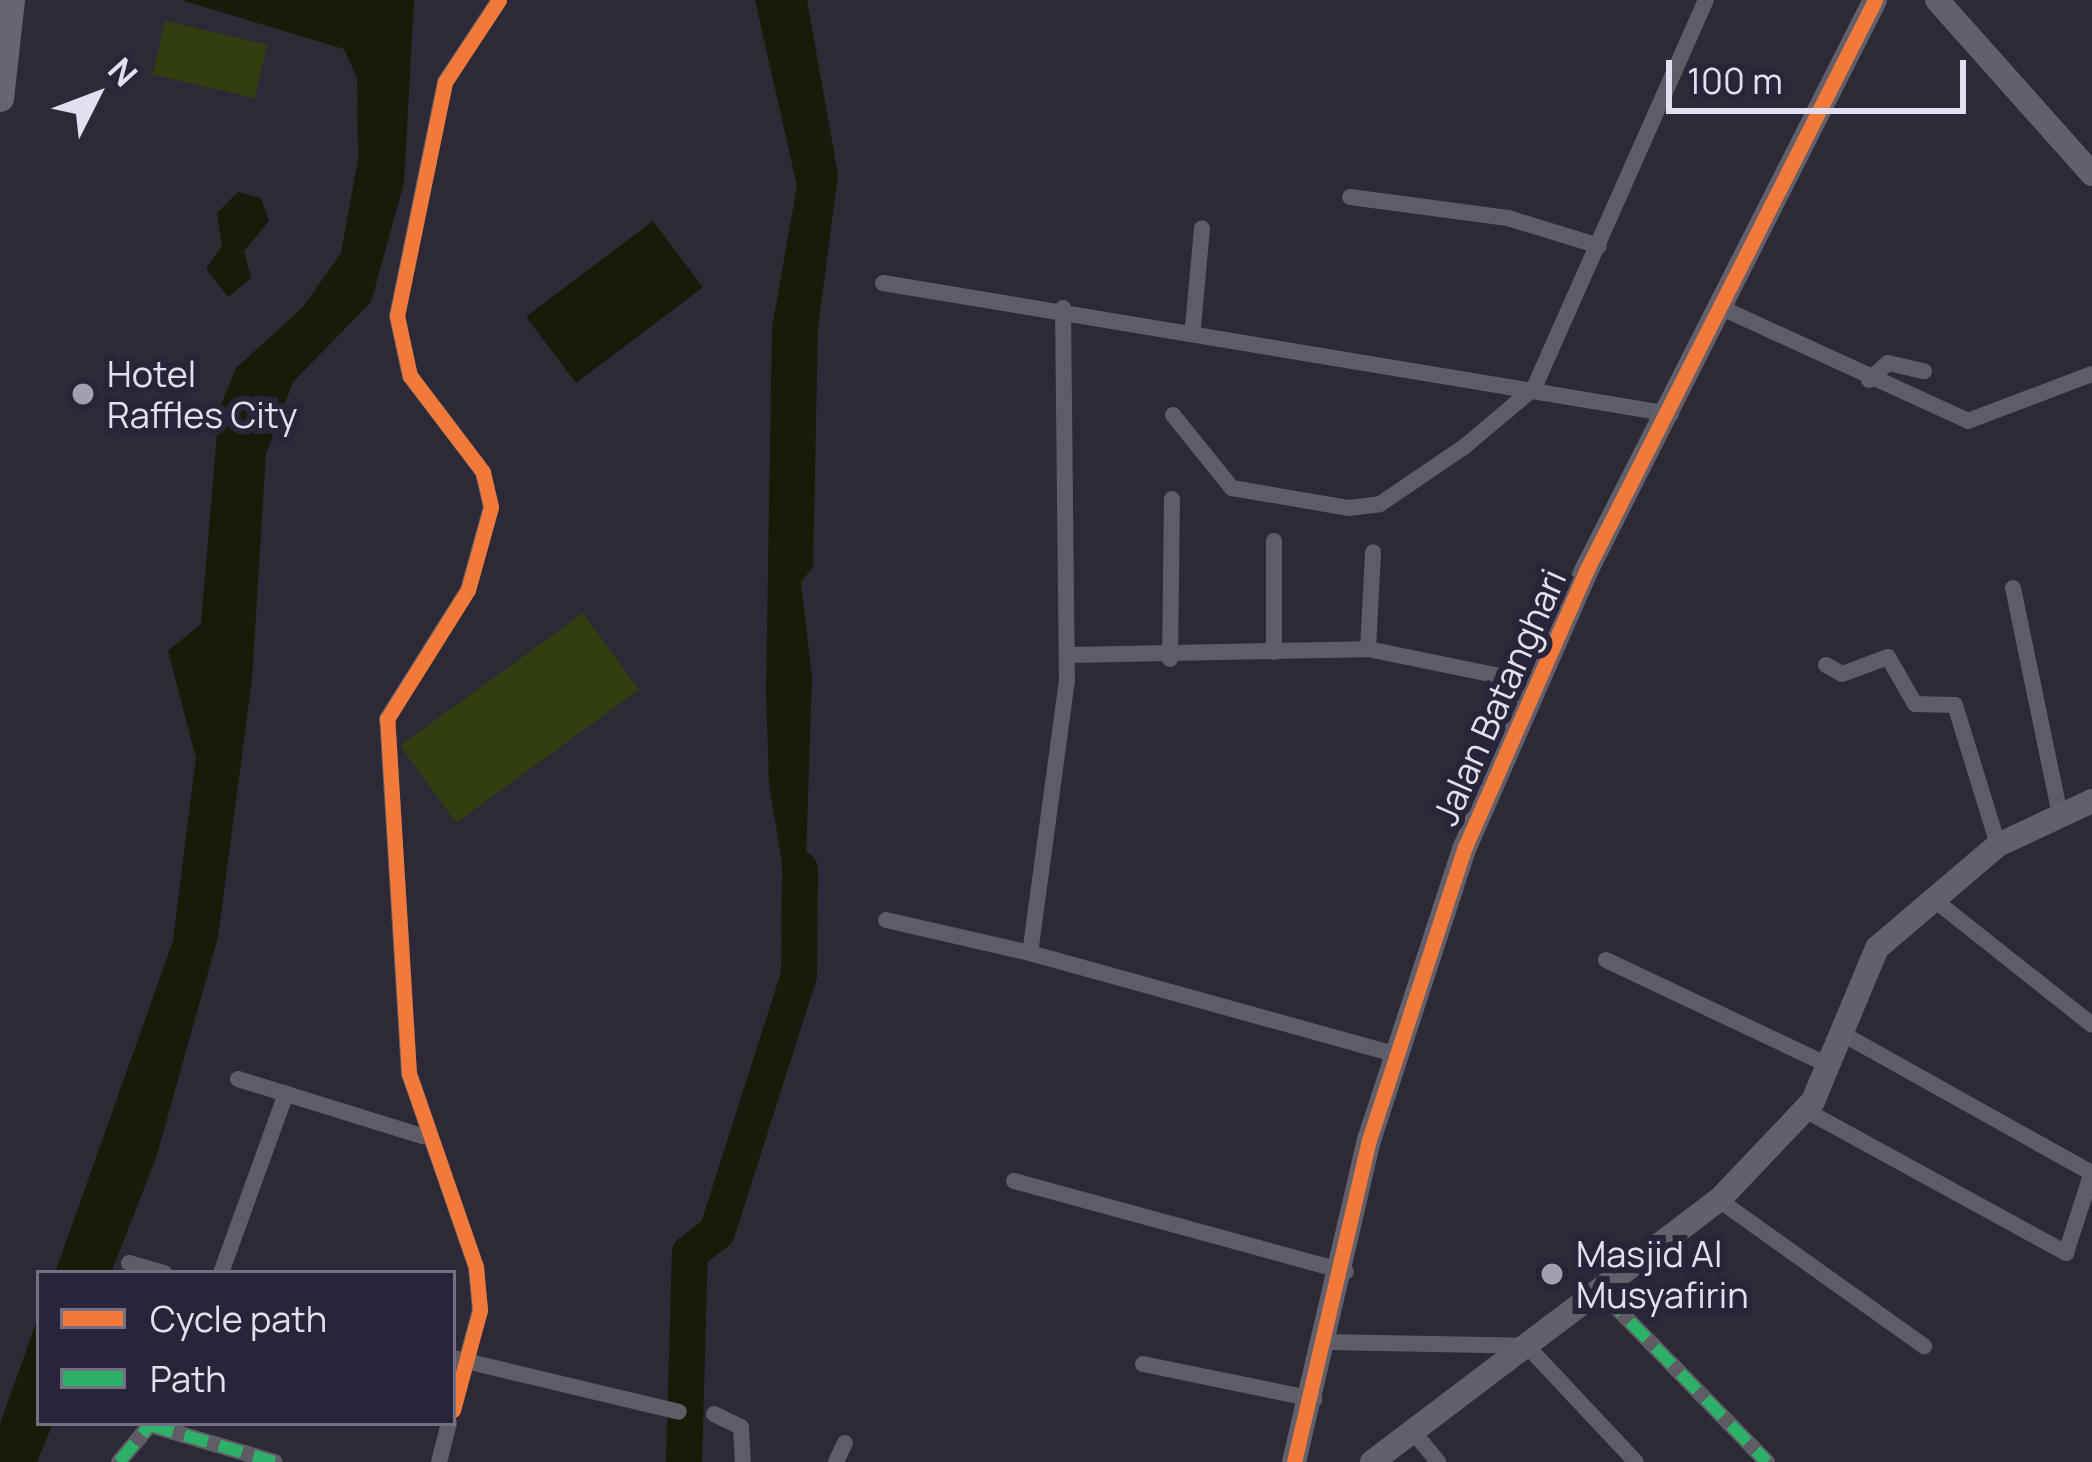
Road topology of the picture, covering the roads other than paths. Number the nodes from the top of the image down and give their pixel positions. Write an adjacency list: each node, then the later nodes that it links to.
1 (11, 0): 6 (main road)
2 (499, 0): 45 (street)
3 (1706, 0): 10 (street)
4 (1875, 0): 13 (street, Jalan Batanghari)
5 (1937, 0): 7 (street)
6 (0, 98)
7 (2092, 174)
8 (1350, 197): 10 (street)
9 (1202, 228): 14 (street)
10 (1599, 246): 18 (street)
11 (883, 283): 12 (street)
12 (1064, 308): 14 (street); 27 (street)
13 (1726, 310): 17 (street); 19 (street, Jalan Batanghari)
14 (1192, 327): 18 (street)
15 (1924, 371): 17 (street)
16 (2092, 374): 17 (street)
17 (1869, 380)
18 (1534, 388): 19 (street); 20 (street)
19 (1671, 414): 30 (street, Jalan Batanghari)
20 (1173, 415)
21 (1172, 499): 28 (street)
22 (1274, 541): 26 (street)
23 (1373, 552): 25 (street)
24 (2013, 588): 32 (street)
25 (1368, 650): 26 (street); 30 (street)
26 (1274, 652): 28 (street)
27 (1066, 655): 28 (street); 36 (street)
28 (1171, 659)
29 (1826, 665): 33 (street)
30 (1539, 684): 40 (street, Jalan Batanghari)
31 (2092, 801): 32 (street)
32 (2060, 814): 33 (street)
33 (1998, 845): 34 (street)
34 (1932, 898): 38 (street); 39 (street)
35 (886, 920): 36 (street)
36 (1030, 953): 40 (street)
37 (1606, 960): 41 (street)
38 (2092, 1025)
39 (1841, 1034): 41 (street); 46 (street)
40 (1394, 1054): 52 (street, Jalan Batanghari)
41 (1830, 1066): 44 (street)
42 (238, 1079): 43 (street)
43 (286, 1094): 45 (street); 51 (street)
44 (1805, 1110): 46 (street); 48 (street)
45 (422, 1136): 57 (street)
46 (2092, 1172)
47 (1014, 1181): 52 (street)
48 (1719, 1200): 53 (street); 56 (street)
49 (129, 1263): 50 (street)
50 (154, 1270)
51 (222, 1270)
52 (1346, 1272): 54 (street, Jalan Batanghari)
53 (1605, 1296): 55 (street); 76 (street)
54 (1326, 1342): 55 (street); 59 (street, Jalan Batanghari)
55 (1527, 1346): 65 (street); 75 (street)
56 (1924, 1346)
57 (459, 1360): 60 (street)
58 (1143, 1364): 59 (street)
59 (1314, 1399): 72 (street, Jalan Batanghari)
60 (679, 1412)
61 (714, 1414): 70 (street)
62 (137, 1426): 67 (street)
63 (141, 1426): 68 (street)
64 (448, 1426): 69 (street)
65 (1414, 1432): 73 (street); 74 (street)
66 (845, 1443): 71 (street)
67 (119, 1462)
68 (275, 1462)
69 (439, 1462)
70 (743, 1462)
71 (836, 1462)
72 (1294, 1462)
73 (1372, 1462)
74 (1438, 1462)
75 (1636, 1462)
76 (1767, 1462)

